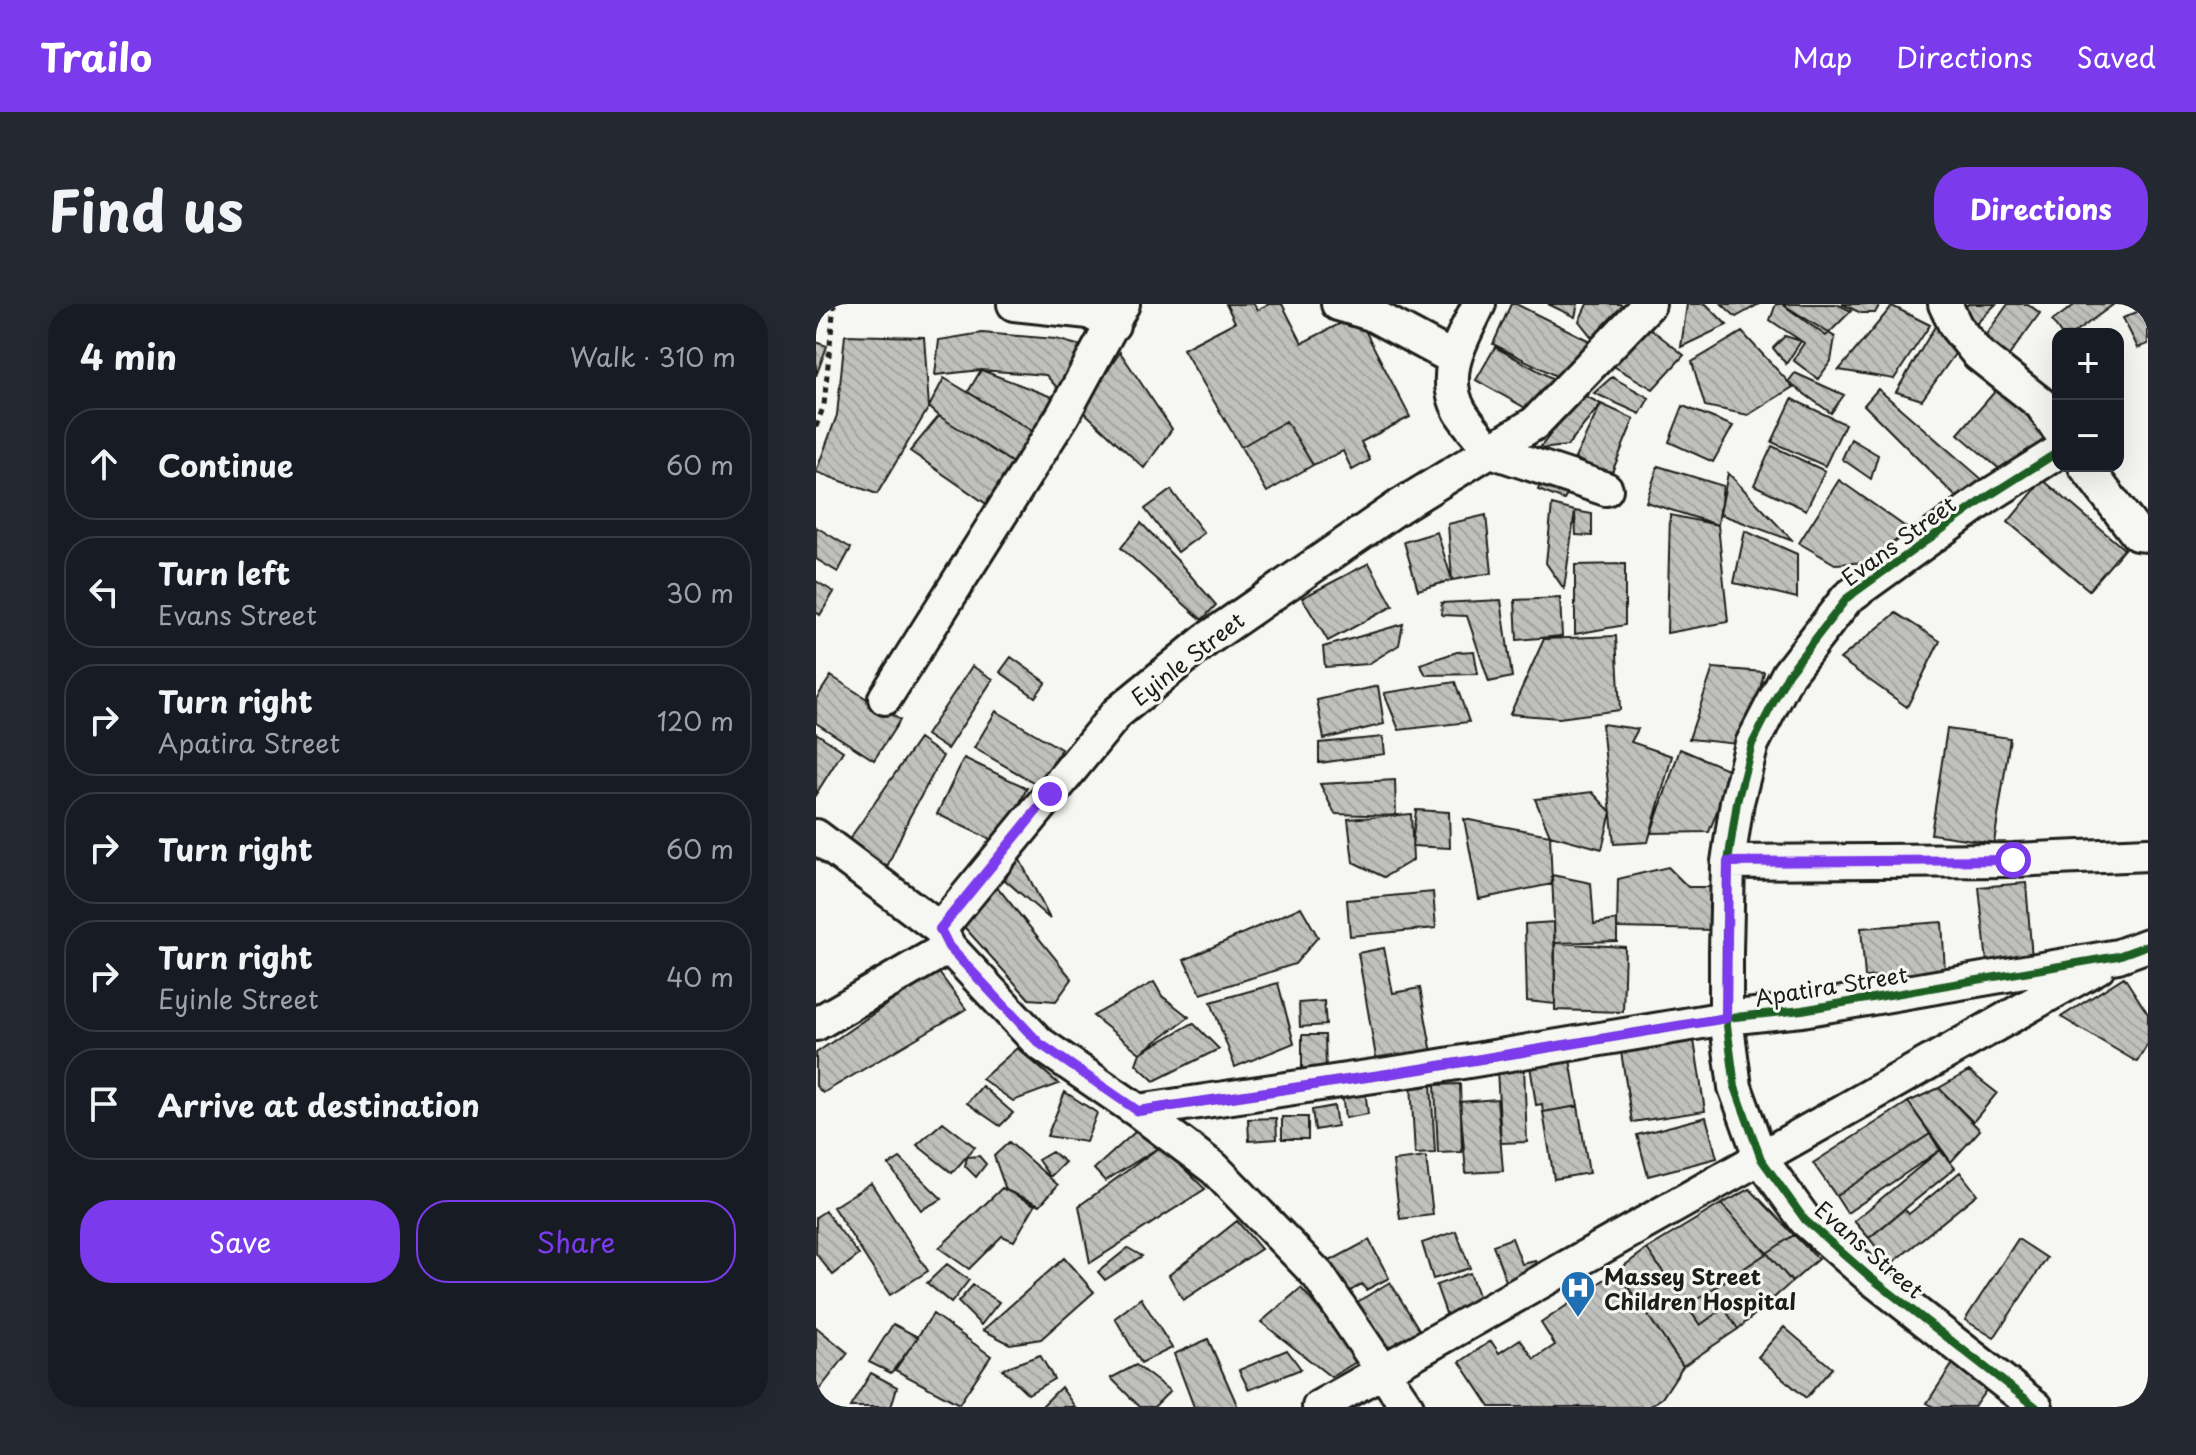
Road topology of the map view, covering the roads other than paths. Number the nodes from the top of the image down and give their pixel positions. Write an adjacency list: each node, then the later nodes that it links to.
1 (1014, 304): 6 (street)
2 (1338, 304): 7 (street)
3 (1479, 304): 7 (street)
4 (1649, 304): 9 (street, Eyinle Street)
5 (1945, 304): 8 (street)
6 (1118, 314): 14 (street)
7 (1453, 358): 9 (street)
8 (2052, 420)
9 (1491, 451): 12 (street); 18 (street, Eyinle Street)
10 (2052, 456): 17 (street, Evans Street)
11 (2090, 472): 13 (street)
12 (1606, 489)
13 (2148, 535)
14 (885, 698)
15 (816, 836): 18 (street)
16 (2148, 854): 17 (street)
17 (1728, 862): 21 (street, Evans Street)
18 (944, 938): 22 (street); 23 (street)
19 (2148, 945): 20 (street, Apatira Street)
20 (2118, 956): 21 (street, Apatira Street); 24 (street)
21 (1726, 1018): 23 (street, Apatira Street); 24 (street, Evans Street)
22 (816, 1024)
23 (1138, 1111): 25 (street)
24 (1761, 1159): 25 (street); 28 (street, Evans Street)
25 (1382, 1369): 26 (street); 27 (street)
26 (1319, 1407)
27 (1407, 1407)
28 (2036, 1407)

